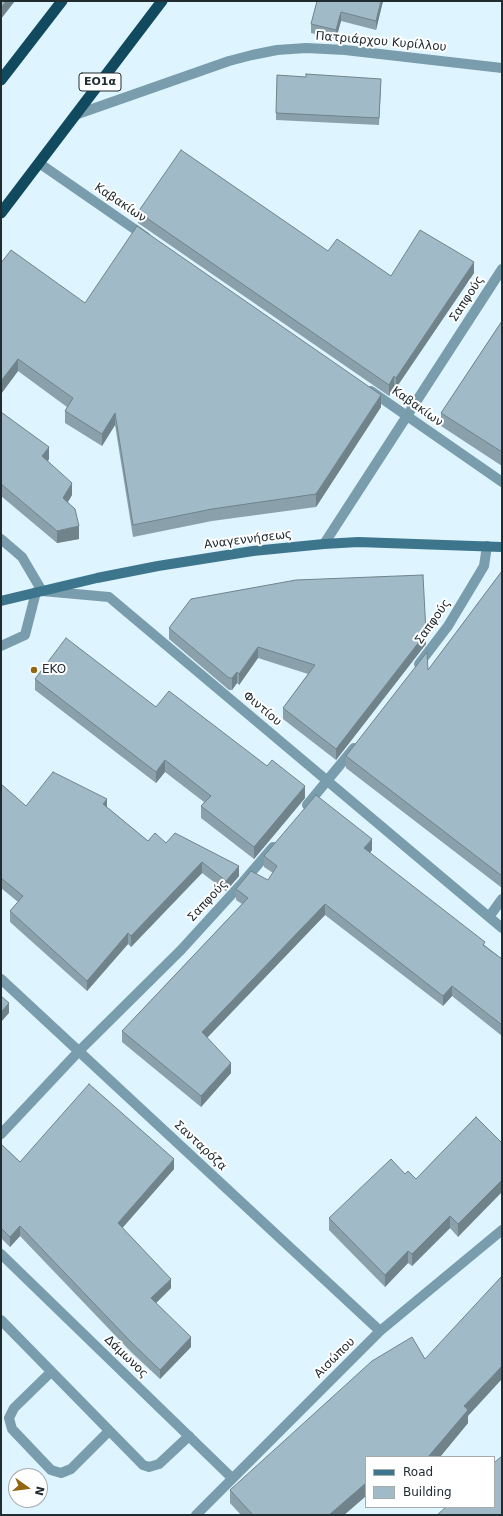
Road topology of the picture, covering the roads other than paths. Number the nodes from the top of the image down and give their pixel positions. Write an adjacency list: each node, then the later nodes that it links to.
1 (62, 1): 4 (highway)
2 (162, 1): 5 (highway, ΕΟ1α)
3 (502, 68): 5 (street, Πατριάρχου Κυρίλλου)
4 (1, 80)
5 (75, 115): 6 (highway, ΕΟ1α)
6 (39, 163): 7 (highway, ΕΟ1α); 8 (street, Καβακίων)
7 (1, 213)
8 (157, 244)
9 (502, 269): 11 (street, Σαπφούς)
10 (361, 384): 11 (street, Καβακίων)
11 (407, 416): 12 (street, Καβακίων); 14 (street, Σαπφούς)
12 (502, 482)
13 (1, 539): 17 (street)
14 (324, 544): 15 (main road, Αναγεννήσεως); 17 (main road, Αναγεννήσεως)
15 (487, 546): 16 (main road, Αναγεννήσεως); 20 (street, Σαπφούς)
16 (502, 547)
17 (39, 591): 18 (main road, Αναγεννήσεως); 19 (street); 22 (street, Φιντίου)
18 (1, 601)
19 (1, 646)
20 (415, 670)
21 (362, 738): 22 (street)
22 (328, 781): 23 (street); 26 (street, Φιντίου)
23 (303, 811)
24 (278, 840): 29 (street, Σαπφούς)
25 (502, 899): 26 (street)
26 (489, 917): 27 (street, Φιντίου)
27 (502, 928)
28 (1, 979): 29 (street, Σανταρόζα)
29 (78, 1051): 30 (street, Σαπφούς); 34 (street, Σανταρόζα)
30 (1, 1134)
31 (502, 1230): 34 (street, Αισώπου)
32 (1, 1254): 37 (street, Δάμωνος)
33 (1, 1320): 35 (street)
34 (380, 1331): 38 (street, Αισώπου)
35 (51, 1372): 36 (street); 36 (street)
36 (109, 1431): 37 (street)
37 (189, 1436): 38 (street, Δάμωνος)
38 (232, 1478): 39 (street, Αισώπου)
39 (196, 1515)

